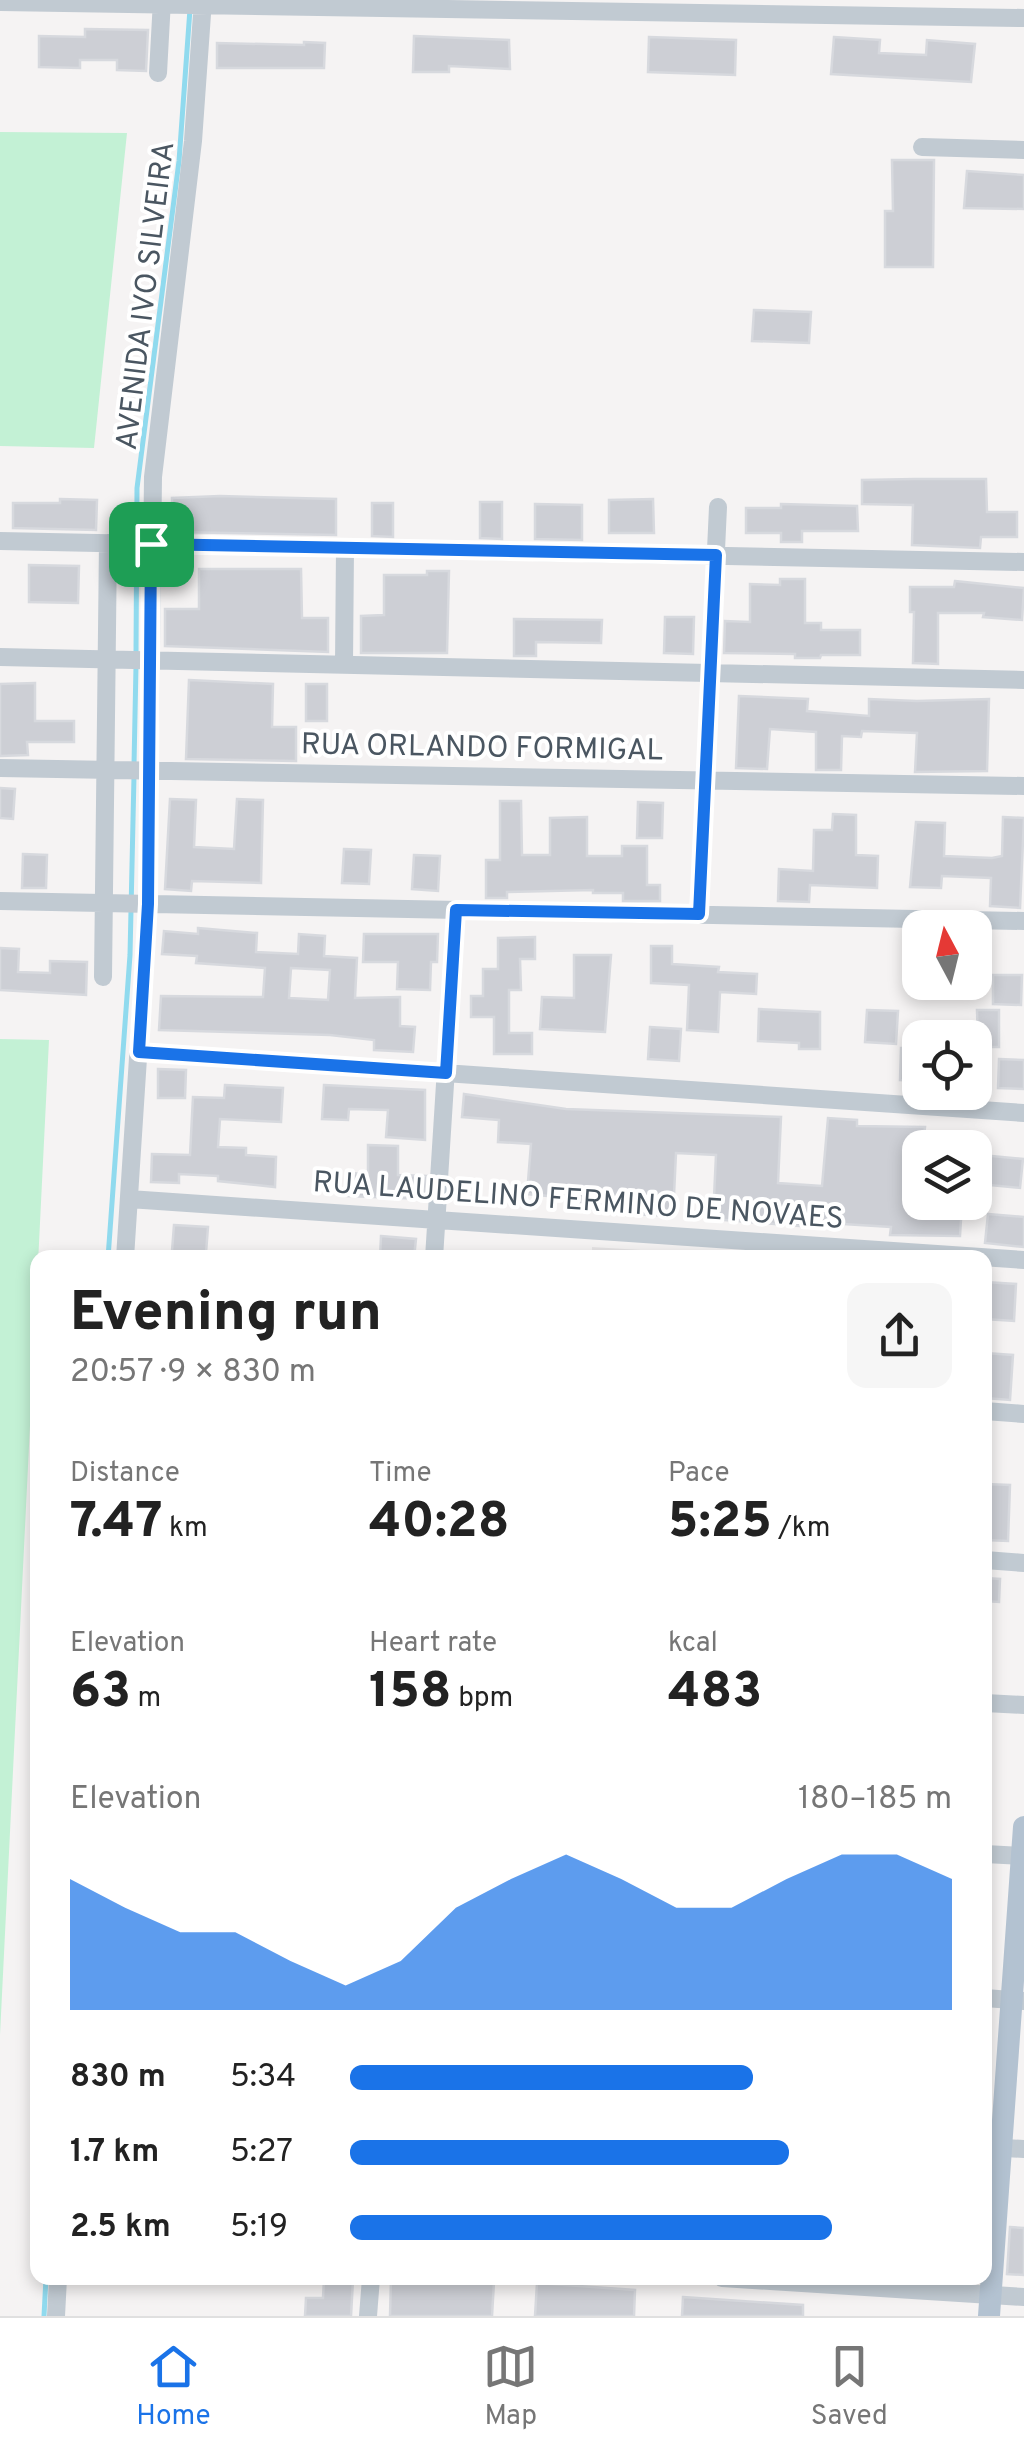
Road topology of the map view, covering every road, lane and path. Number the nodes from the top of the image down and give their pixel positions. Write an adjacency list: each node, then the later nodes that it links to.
1 (0, 2): 2 (street)
2 (166, 3): 3 (street); 6 (street)
3 (201, 4): 4 (street); 11 (street, AVENIDA IVO SILVEIRA)
4 (405, 4): 5 (street)
5 (1024, 18)
6 (158, 73)
7 (922, 146): 8 (street)
8 (1024, 150)
9 (718, 507): 13 (street)
10 (0, 541): 11 (street)
11 (132, 543): 12 (street); 16 (street, AVENIDA IVO SILVEIRA); 17 (street, AVENIDA IVO SILVEIRA)
12 (345, 548): 13 (street); 18 (street)
13 (716, 555): 14 (street); 19 (street)
14 (1024, 562)
15 (0, 657): 16 (street)
16 (113, 659): 17 (street); 22 (street, AVENIDA IVO SILVEIRA)
17 (146, 660): 18 (street); 23 (street, AVENIDA IVO SILVEIRA)
18 (344, 664): 19 (street)
19 (711, 672): 20 (street); 24 (street)
20 (1024, 680)
21 (0, 768): 22 (street, RUA ORLANDO FORMIGAL)
22 (112, 770): 23 (street, RUA ORLANDO FORMIGAL); 27 (street, AVENIDA IVO SILVEIRA)
23 (146, 771): 24 (street, RUA ORLANDO FORMIGAL); 28 (street, AVENIDA IVO SILVEIRA)
24 (706, 780): 25 (street, RUA ORLANDO FORMIGAL); 30 (street)
25 (1024, 786)
26 (0, 901): 27 (street)
27 (110, 903): 28 (street); 32 (street, AVENIDA IVO SILVEIRA)
28 (144, 904): 29 (street); 33 (street, AVENIDA IVO SILVEIRA)
29 (456, 910): 30 (street); 34 (street)
30 (699, 914): 31 (street)
31 (1024, 921)
32 (104, 977)
33 (139, 1052): 34 (street); 36 (street, AVENIDA IVO SILVEIRA)
34 (446, 1073): 35 (street); 37 (street)
35 (1024, 1114)
36 (129, 1199): 37 (street, RUA LAUDELINO FERMINO DE NOVAES); 38 (street, AVENIDA IVO SILVEIRA)
37 (436, 1220): 39 (street); 40 (street, RUA LAUDELINO FERMINO DE NOVAES)
38 (126, 1250)
39 (434, 1250)
40 (877, 1250)
41 (992, 1258): 42 (street, RUA LAUDELINO FERMINO DE NOVAES)
42 (1024, 1260)
43 (992, 1412): 44 (street)
44 (1024, 1414)
45 (992, 1561): 46 (street)
46 (1024, 1563)
47 (992, 1704): 48 (street)
48 (1024, 1706)
49 (1024, 1826): 51 (main road)
50 (992, 1854): 51 (street)
51 (1023, 1856): 53 (main road)
52 (992, 1999): 53 (street)
53 (1018, 2001): 54 (main road)
54 (1003, 2148): 55 (main road)
55 (992, 2282)
56 (58, 2285): 61 (street)
57 (370, 2285): 62 (street)
58 (789, 2285): 60 (street)
59 (1024, 2297): 60 (street)
60 (990, 2306)
61 (56, 2316)
62 (368, 2316)

